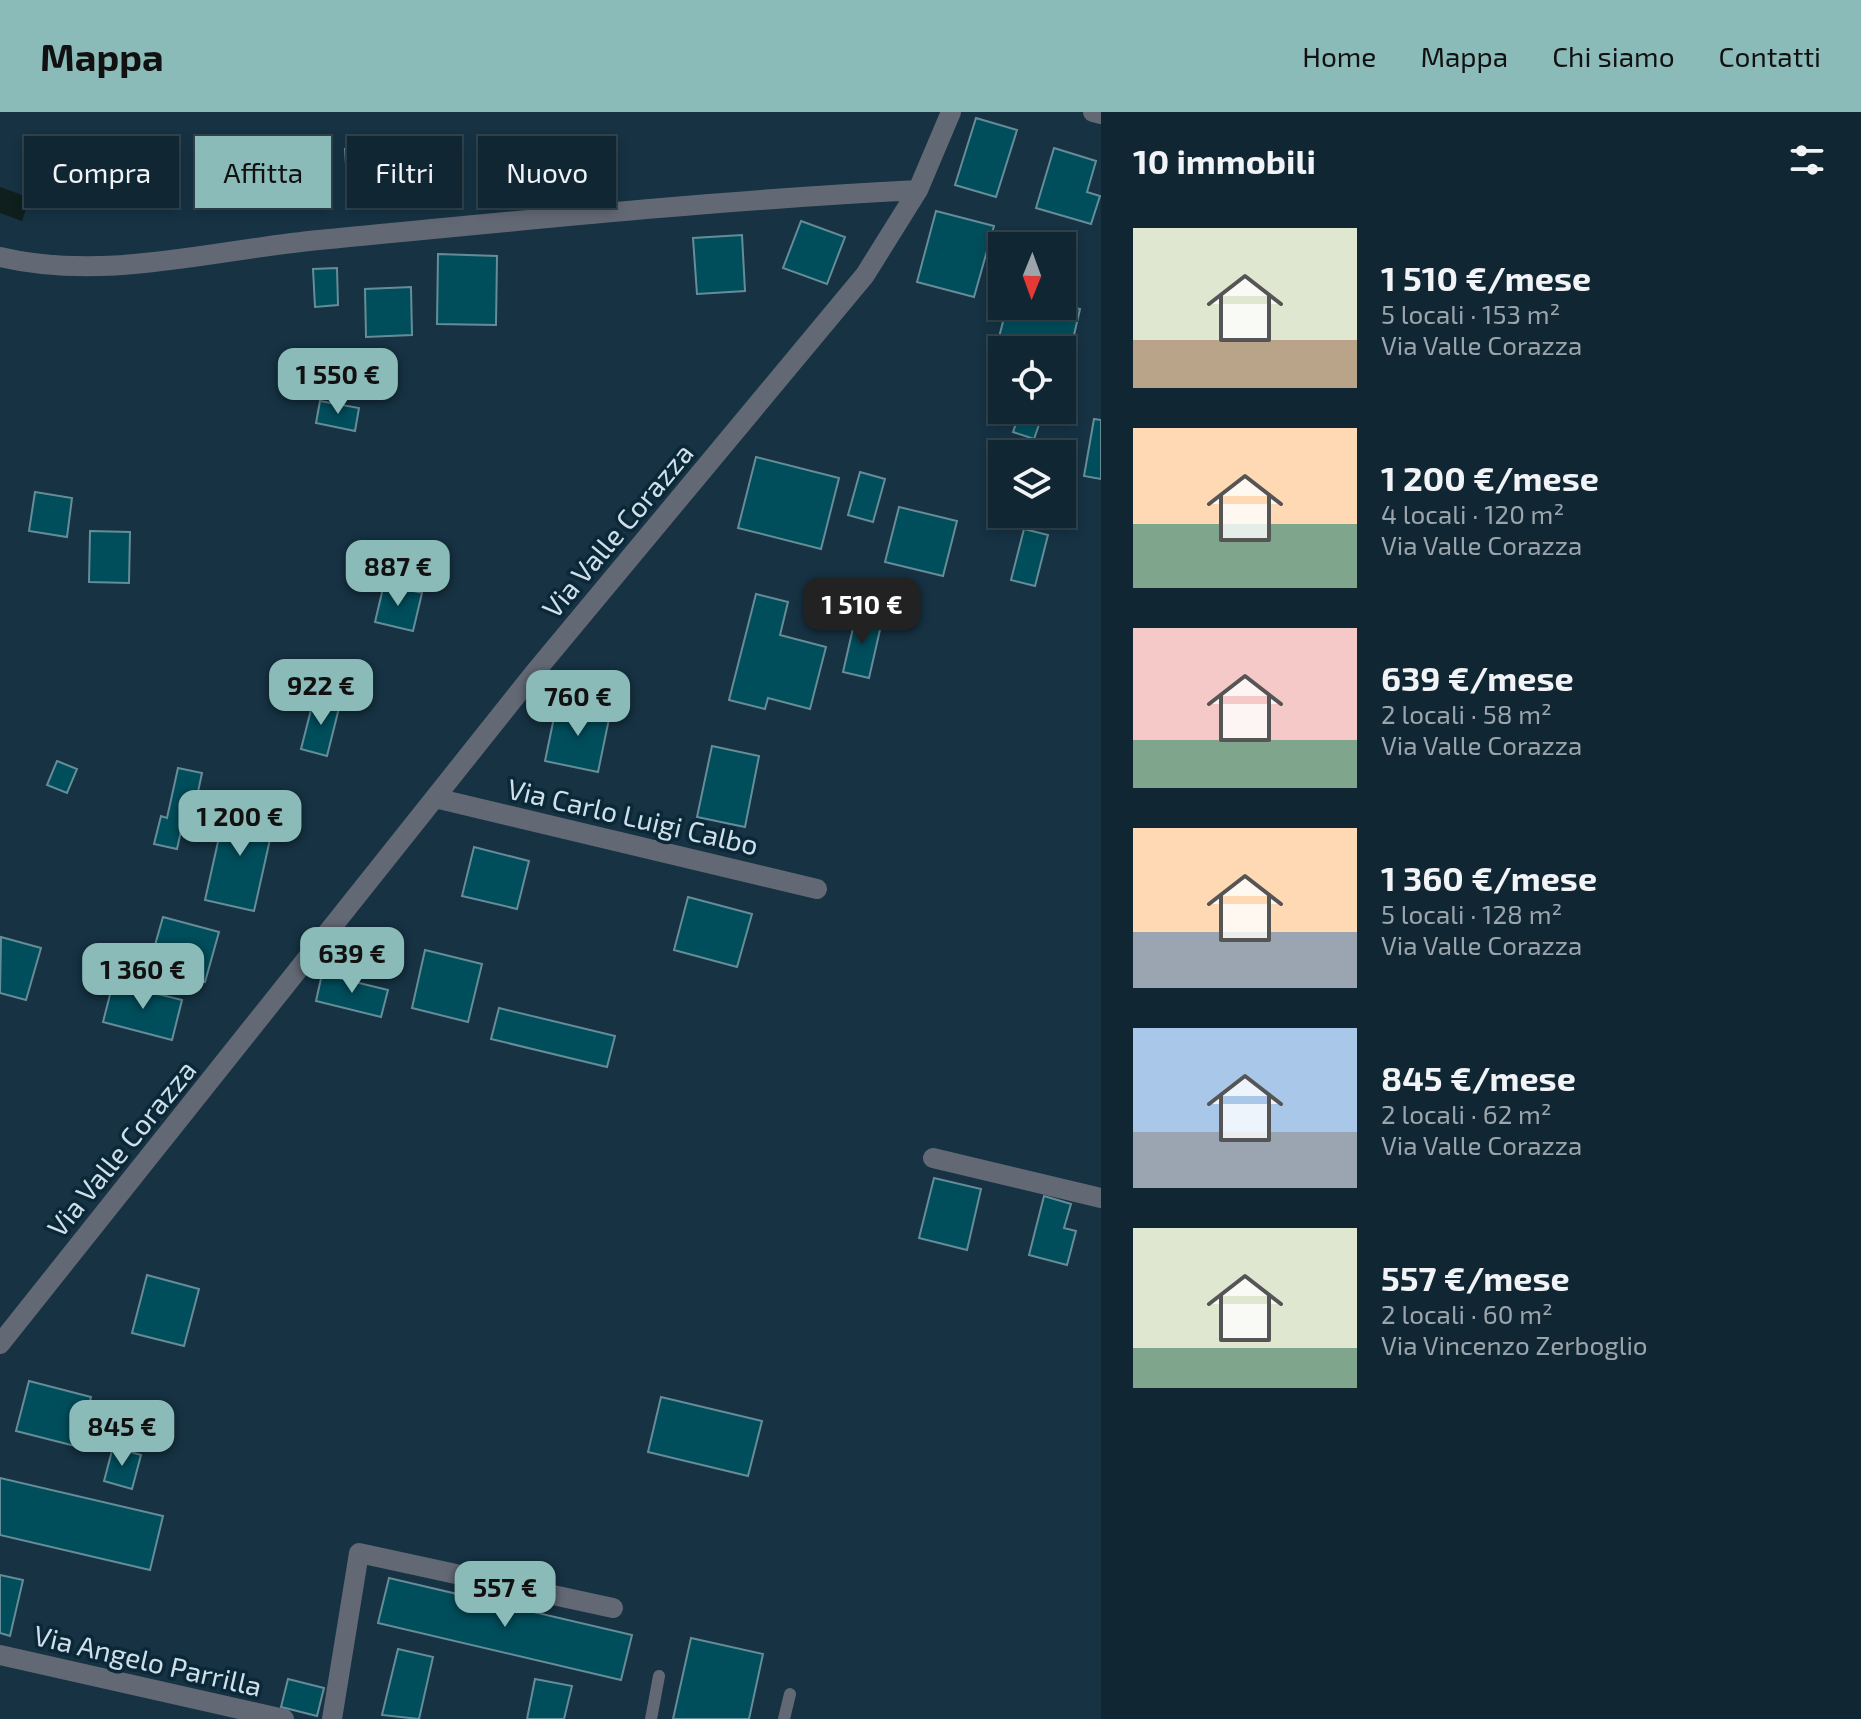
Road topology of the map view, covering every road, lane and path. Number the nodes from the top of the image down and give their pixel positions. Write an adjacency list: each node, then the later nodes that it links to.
1 (951, 112): 4 (street, Via Valle Corazza)
2 (1093, 112): 3 (street)
3 (1101, 114)
4 (918, 190): 5 (street); 6 (street, Via Valle Corazza)
5 (0, 257)
6 (435, 798): 7 (street, Via Carlo Luigi Calbo); 10 (street, Via Valle Corazza)
7 (817, 889)
8 (933, 1158): 9 (street)
9 (1101, 1198)
10 (0, 1344)
11 (613, 1608): 16 (street)
12 (0, 1655): 15 (street, Via Angelo Parrilla)
13 (659, 1676): 17 (lane)
14 (790, 1694): 18 (lane)
15 (284, 1719)
16 (332, 1719)
17 (651, 1719)
18 (784, 1719)

